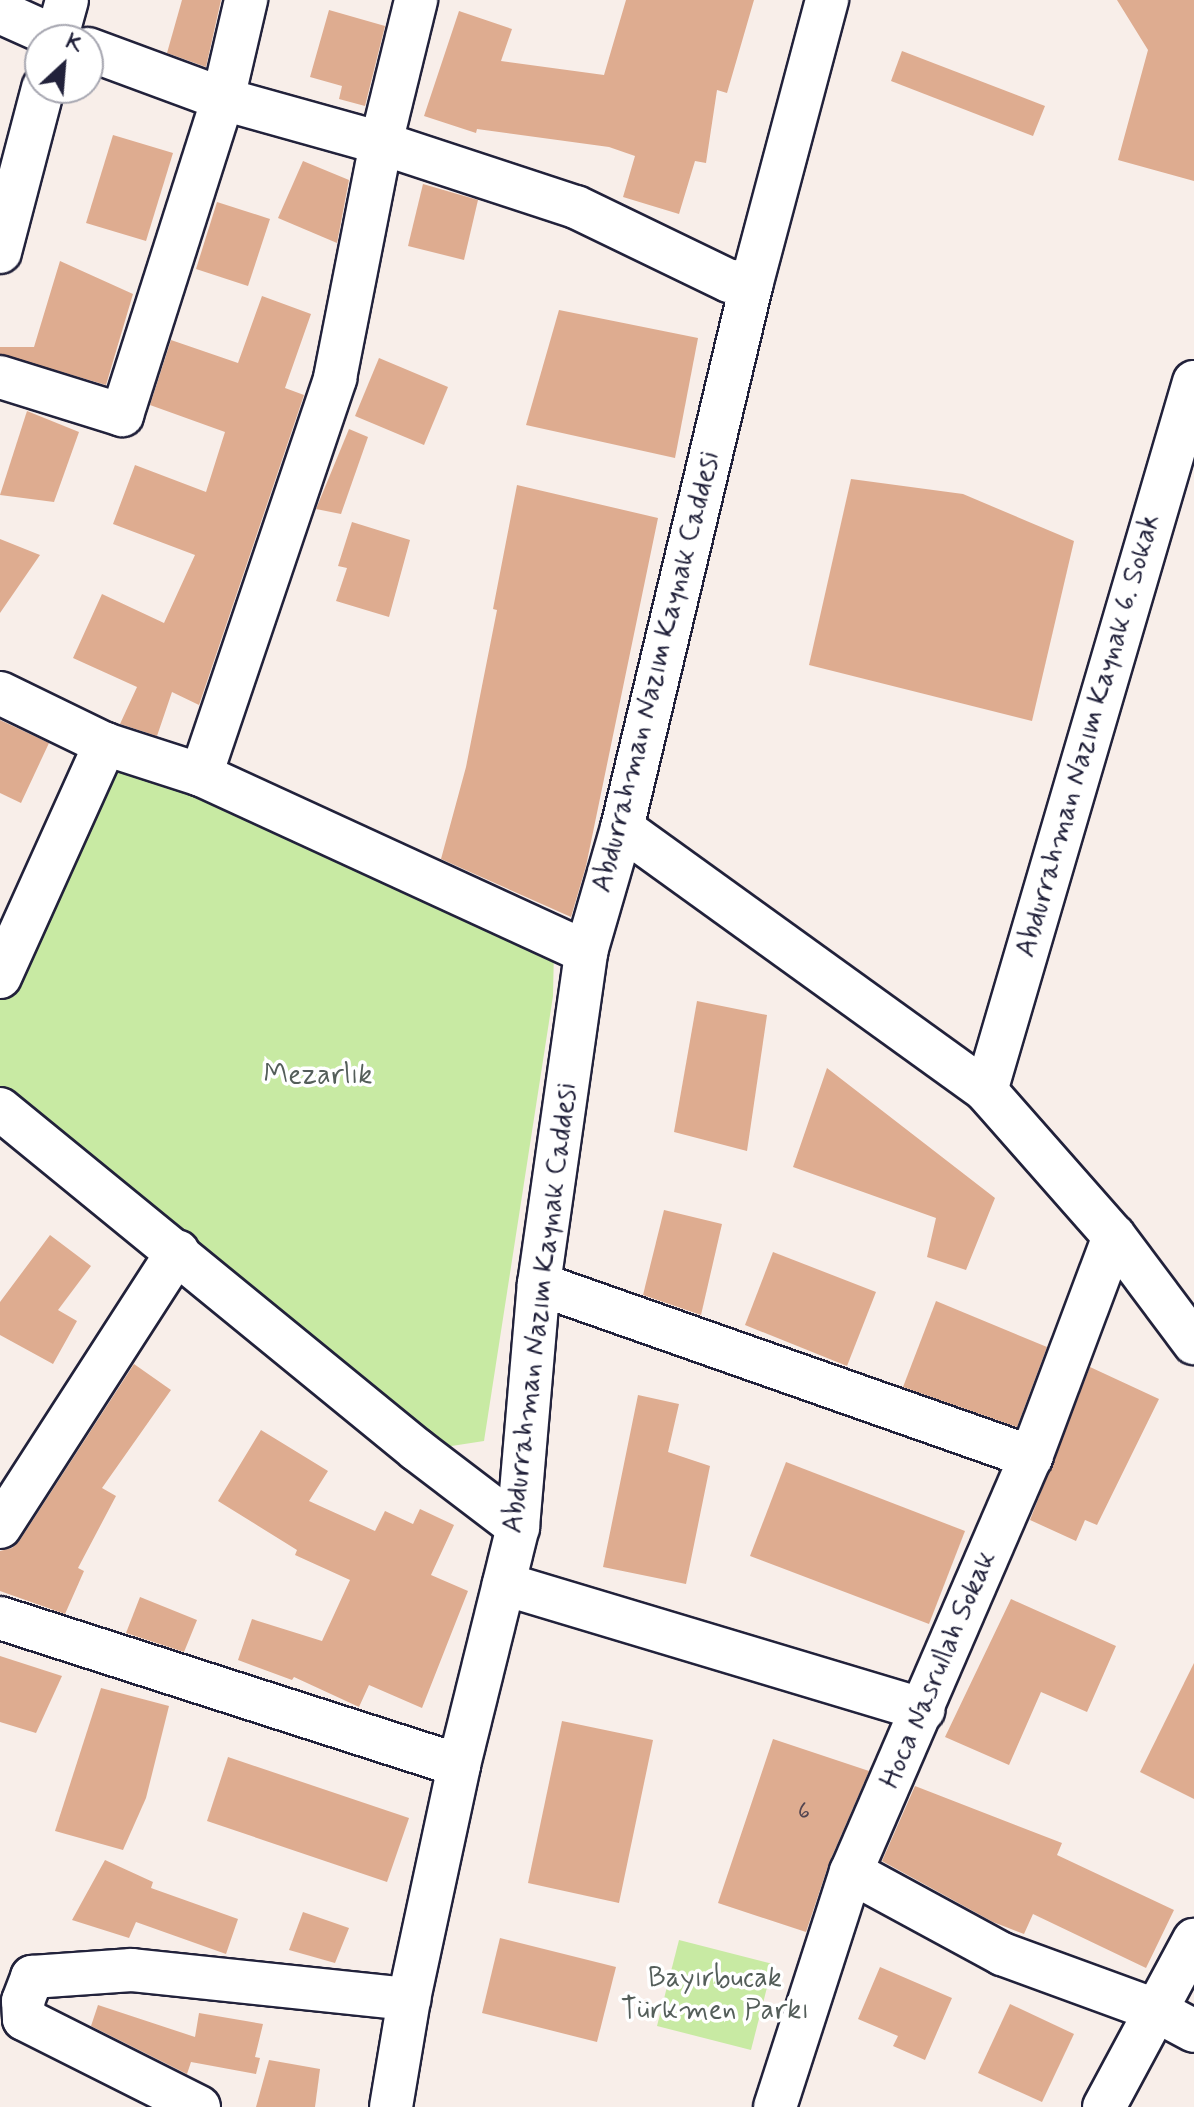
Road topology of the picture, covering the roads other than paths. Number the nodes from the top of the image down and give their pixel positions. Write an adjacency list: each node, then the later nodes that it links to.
1 (246, 0): 7 (street)
2 (416, 0): 9 (street)
3 (827, 0): 11 (street, Abdurrahman Nazım Kaynak Caddesi)
4 (0, 12): 5 (street)
5 (38, 24)
6 (104, 49): 7 (street)
7 (223, 99): 9 (street); 12 (street)
8 (39, 104): 10 (street)
9 (381, 143): 11 (street); 16 (street)
10 (0, 252)
11 (752, 282): 17 (street, Abdurrahman Nazım Kaynak Caddesi)
12 (0, 377)
13 (1194, 382): 20 (street, Abdurrahman Nazım Kaynak 6. Sokak)
14 (0, 693): 15 (street)
15 (105, 744): 16 (street); 19 (street)
16 (201, 775): 18 (street)
17 (622, 828): 18 (street, Abdurrahman Nazım Kaynak Caddesi); 20 (street)
18 (586, 952): 24 (street, Abdurrahman Nazım Kaynak Caddesi)
19 (0, 977)
20 (986, 1091): 22 (street)
21 (0, 1109): 23 (street)
22 (1114, 1236): 25 (street); 26 (street, Hoca Nasrullah Sokak)
23 (178, 1251): 27 (street); 28 (street)
24 (539, 1284): 26 (street); 28 (street, Abdurrahman Nazım Kaynak Caddesi)
25 (1194, 1343)
26 (1031, 1457): 31 (street, Hoca Nasrullah Sokak)
27 (0, 1527)
28 (518, 1527): 29 (street, Abdurrahman Nazım Kaynak Caddesi)
29 (504, 1584): 31 (street); 32 (street, Abdurrahman Nazım Kaynak Caddesi)
30 (0, 1618): 32 (street)
31 (924, 1710): 33 (street, Hoca Nasrullah Sokak)
32 (459, 1765): 35 (street, Abdurrahman Nazım Kaynak Caddesi)
33 (851, 1872): 36 (street); 40 (street, Hoca Nasrullah Sokak)
34 (1194, 1940): 36 (street)
35 (409, 1999): 38 (street); 39 (street, Abdurrahman Nazım Kaynak Caddesi)
36 (1155, 2010): 37 (street); 41 (street)
37 (1194, 2031)
38 (199, 2107)
39 (391, 2107)
40 (775, 2107)
41 (1104, 2107)

